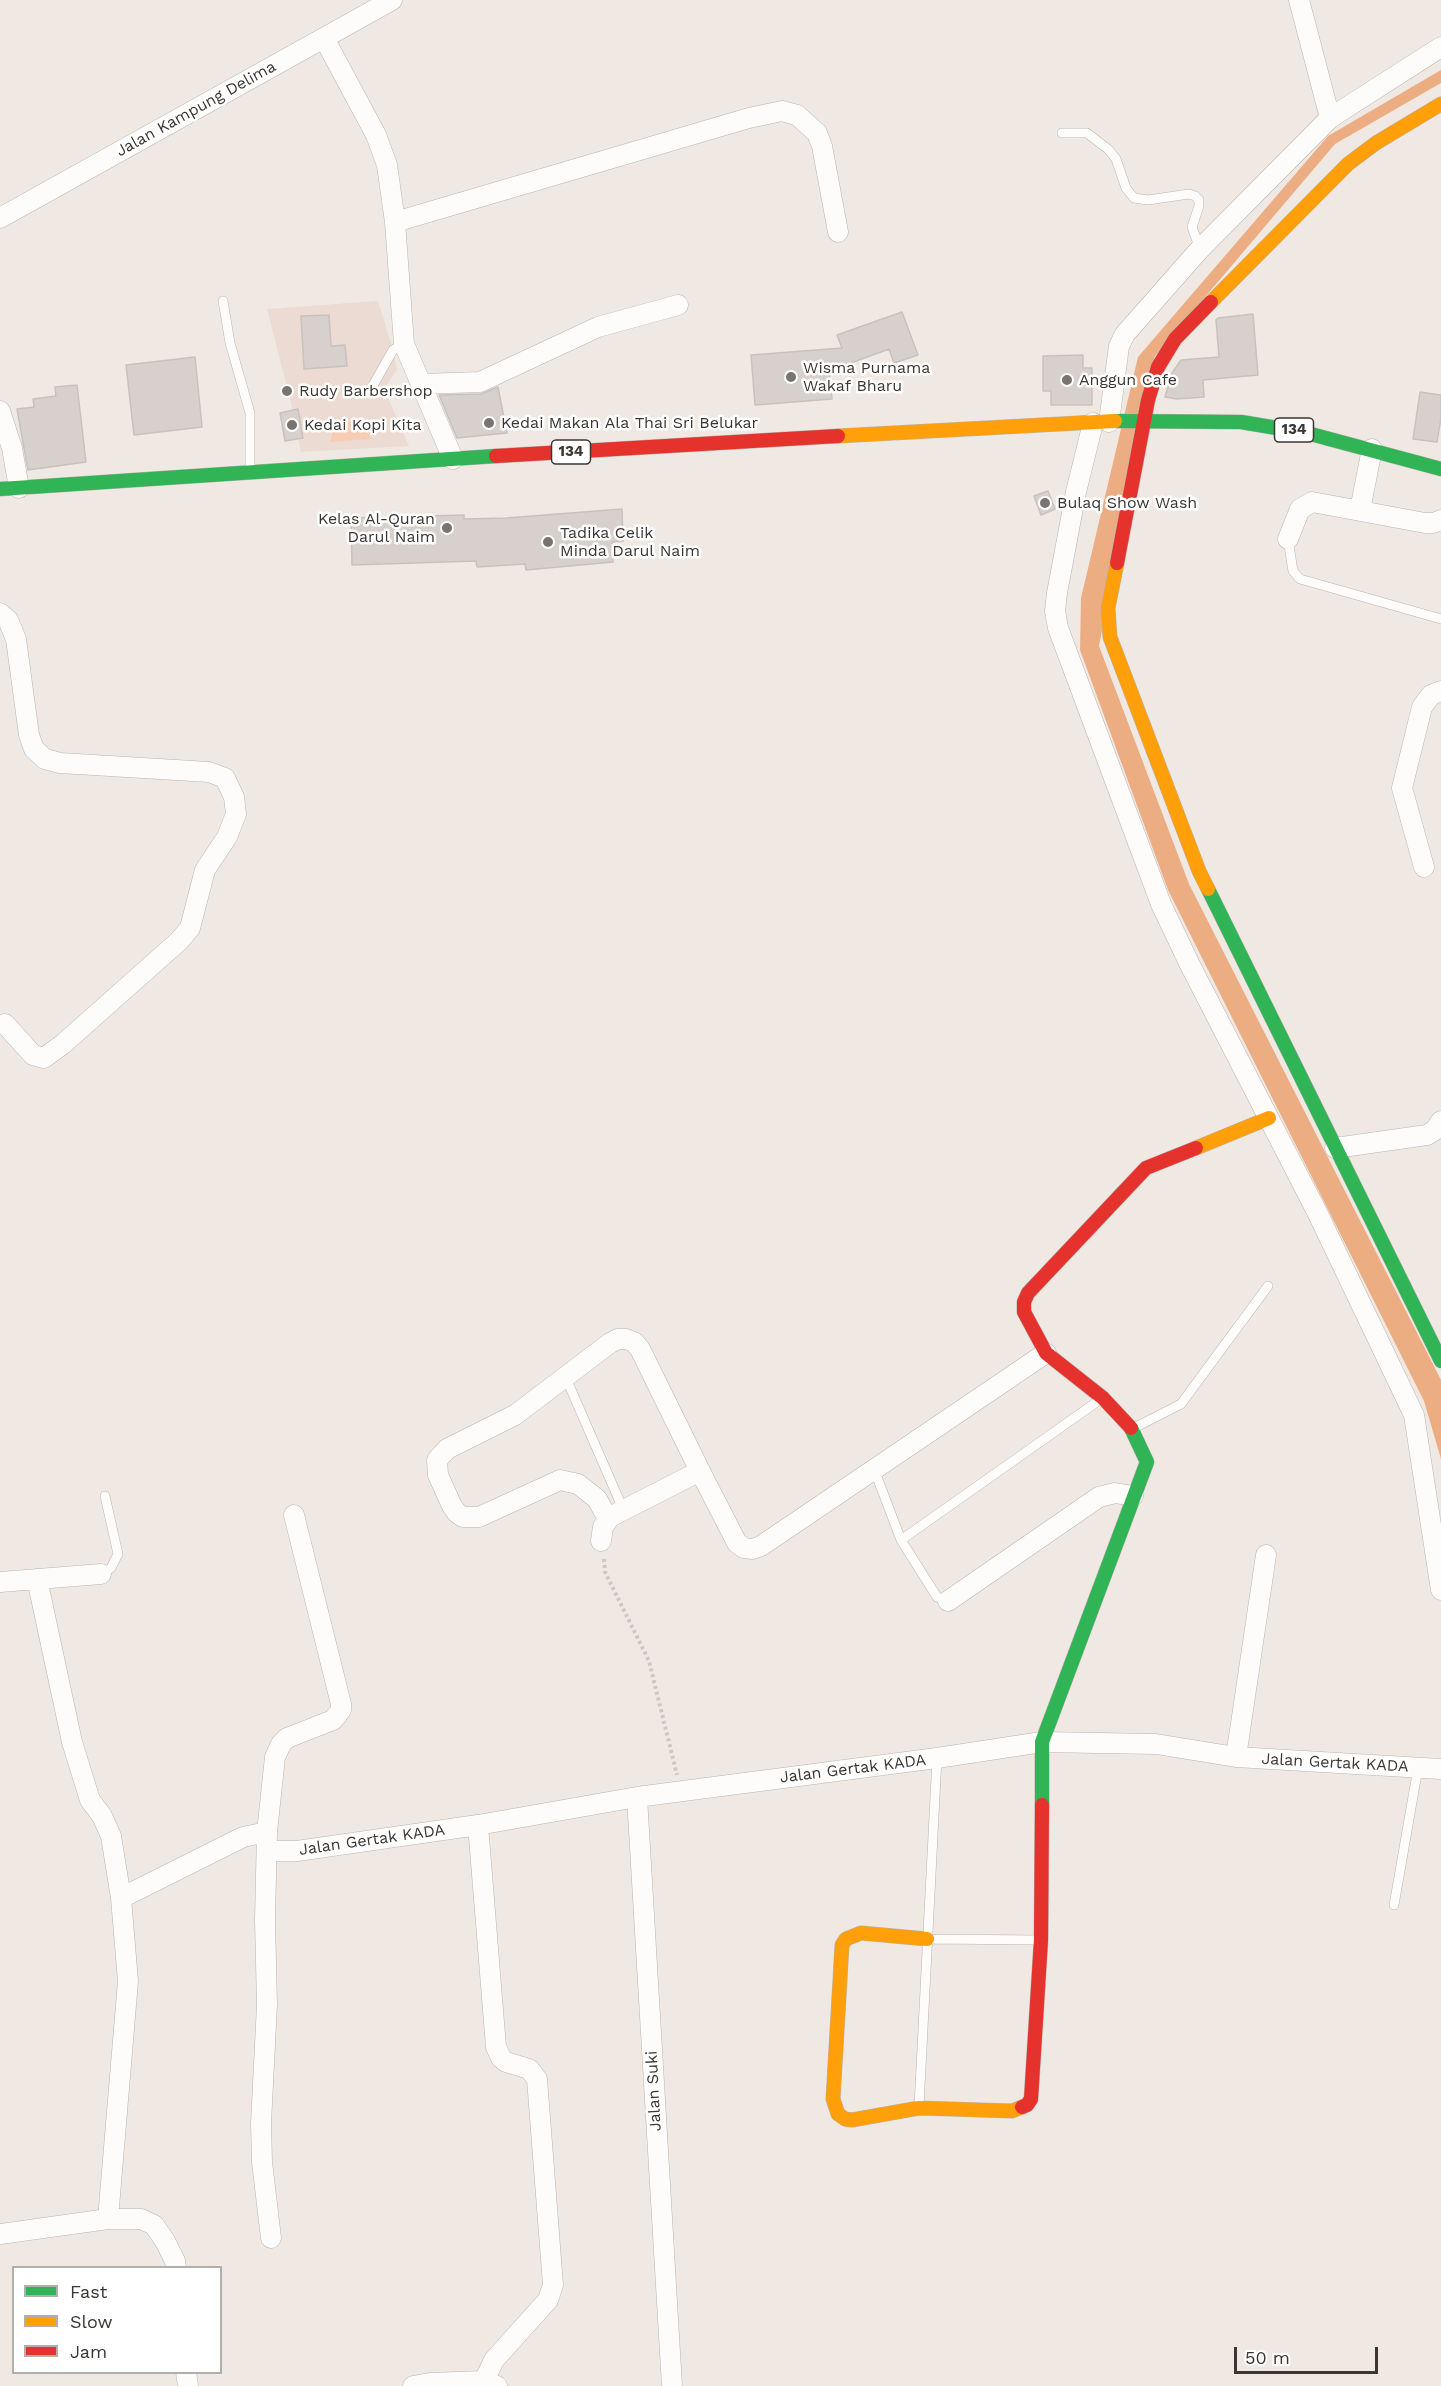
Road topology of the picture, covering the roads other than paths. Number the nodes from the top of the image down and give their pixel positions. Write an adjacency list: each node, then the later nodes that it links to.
1 (392, 0): 3 (street, Jalan Kampung Delima)
2 (1299, 0): 6 (street)
3 (324, 38): 8 (street, Jalan Kampung Delima); 9 (street)
4 (1441, 47): 6 (street)
5 (1441, 104): 18 (street)
6 (1329, 118): 11 (street)
7 (1062, 133): 11 (lane)
8 (0, 218)
9 (395, 222): 10 (street); 14 (street)
10 (838, 232)
11 (1200, 249): 19 (street)
12 (223, 301): 23 (lane)
13 (678, 305): 15 (street)
14 (404, 344): 15 (street); 16 (lane)
15 (422, 384): 21 (street)
16 (371, 389)
17 (0, 411): 24 (street)
18 (1143, 420): 19 (street, 134); 20 (street, 134); 35 (street)
19 (1101, 423): 21 (street, 134); 33 (street)
20 (1372, 449): 22 (street, 134); 25 (street)
21 (453, 459): 23 (street, 134)
22 (1441, 469)
23 (250, 473): 24 (street, 134)
24 (10, 489)
25 (1360, 510): 26 (street); 27 (street)
26 (1441, 520)
27 (1288, 538): 29 (lane)
28 (0, 613): 32 (street)
29 (1441, 619)
30 (1441, 691): 31 (street)
31 (1424, 867)
32 (5, 1024)
33 (1269, 1118): 39 (street); 56 (street)
34 (1441, 1121): 35 (street)
35 (1335, 1148): 37 (street)
36 (1268, 1286): 43 (lane)
37 (1420, 1322): 38 (street); 40 (street)
38 (1441, 1330)
39 (1046, 1353): 42 (street); 44 (street)
40 (1441, 1361)
41 (566, 1378): 45 (street); 48 (lane); 48 (street)
42 (1103, 1398): 43 (street); 51 (lane)
43 (1132, 1429): 47 (street)
44 (874, 1469): 45 (street); 51 (lane)
45 (700, 1471): 48 (street)
46 (105, 1496): 53 (lane)
47 (1132, 1496): 57 (street); 58 (street)
48 (615, 1514): 50 (street)
49 (294, 1515): 65 (street)
50 (601, 1540)
51 (902, 1540): 57 (lane)
52 (1266, 1555): 59 (street)
53 (101, 1574): 54 (street)
54 (37, 1579): 55 (street); 66 (street)
55 (0, 1582)
56 (1441, 1590)
57 (948, 1601)
58 (1042, 1742): 59 (street, Jalan Gertak KADA); 60 (street, Jalan Gertak KADA); 69 (street)
59 (1236, 1757): 61 (street, Jalan Gertak KADA)
60 (937, 1758): 63 (street, Jalan Gertak KADA); 68 (lane)
61 (1418, 1768): 62 (street, Jalan Gertak KADA); 67 (lane)
62 (1441, 1769)
63 (637, 1797): 64 (street, Jalan Gertak KADA); 77 (street, Jalan Suki)
64 (478, 1825): 65 (street, Jalan Gertak KADA); 75 (street)
65 (267, 1841): 66 (street, Jalan Gertak KADA); 73 (street)
66 (121, 1898): 71 (street)
67 (1394, 1905)
68 (927, 1939): 69 (lane); 70 (lane); 70 (street)
69 (1041, 1940): 70 (street)
70 (919, 2108)
71 (108, 2219): 72 (street); 74 (street)
72 (0, 2234)
73 (271, 2238)
74 (176, 2266)
75 (491, 2383): 76 (street)
76 (412, 2386)
77 (672, 2386)

